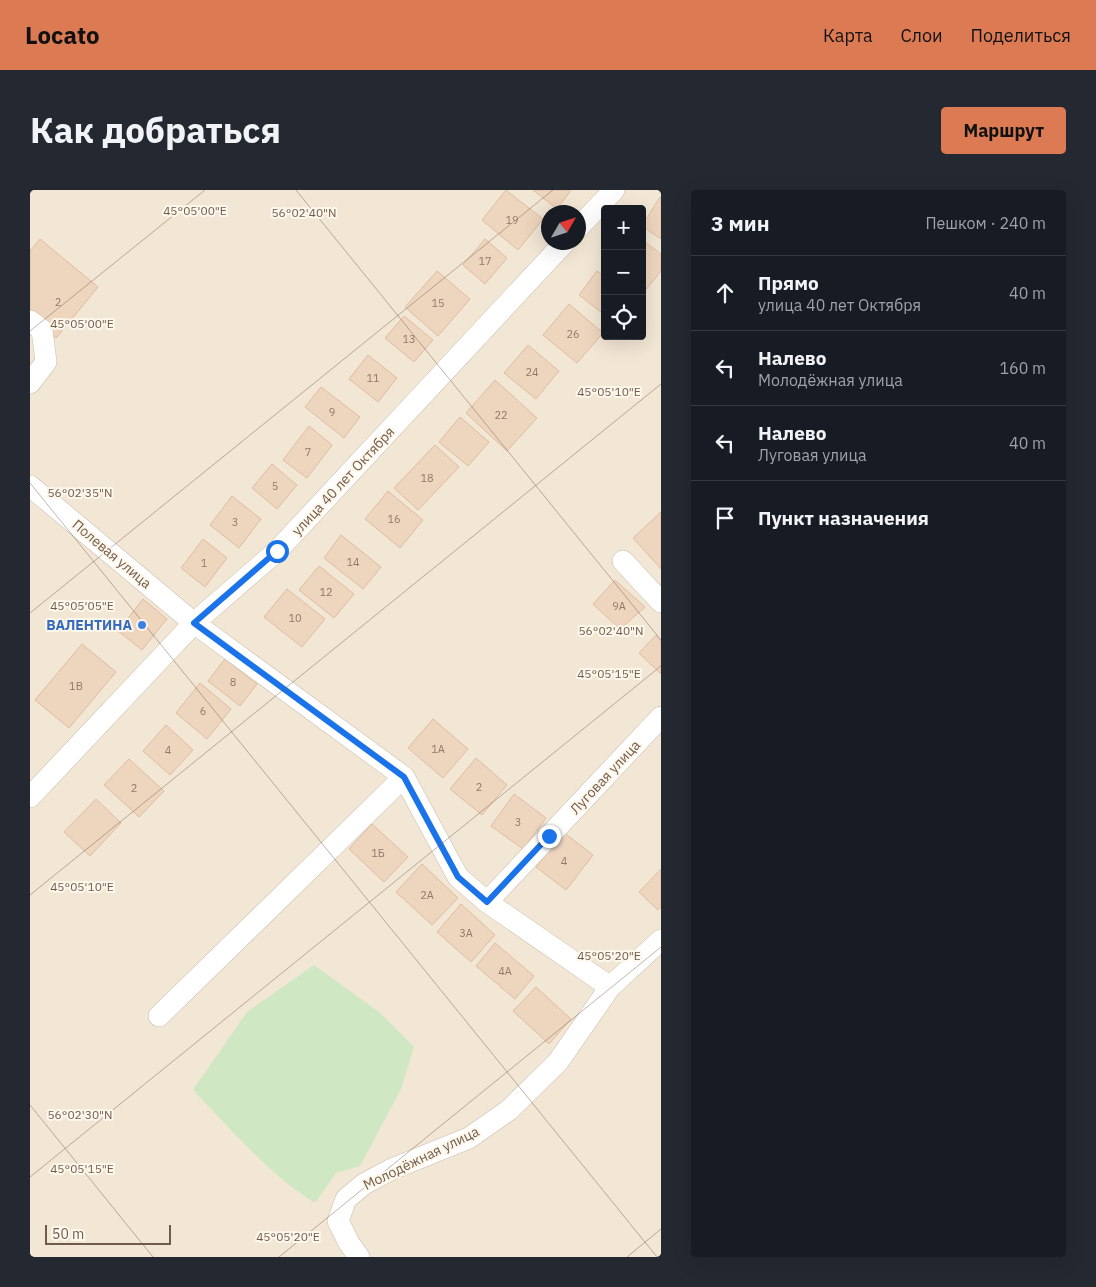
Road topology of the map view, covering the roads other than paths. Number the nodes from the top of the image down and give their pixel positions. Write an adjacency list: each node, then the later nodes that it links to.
1 (614, 190): 2 (street)
2 (586, 220)
3 (558, 250): 9 (street, улица 40 лет Октября)
4 (30, 321): 5 (street)
5 (30, 383)
6 (30, 486): 9 (street, Полевая улица)
7 (623, 562): 8 (street)
8 (661, 602)
9 (194, 623): 11 (street); 12 (street, улица 40 лет Октября)
10 (661, 717): 13 (street, Луговая улица)
11 (404, 777): 13 (street); 16 (street)
12 (30, 797)
13 (487, 902): 15 (street)
14 (661, 940): 15 (street, Молодёжная улица)
15 (610, 987): 17 (street, Молодёжная улица)
16 (160, 1016)
17 (358, 1257)

